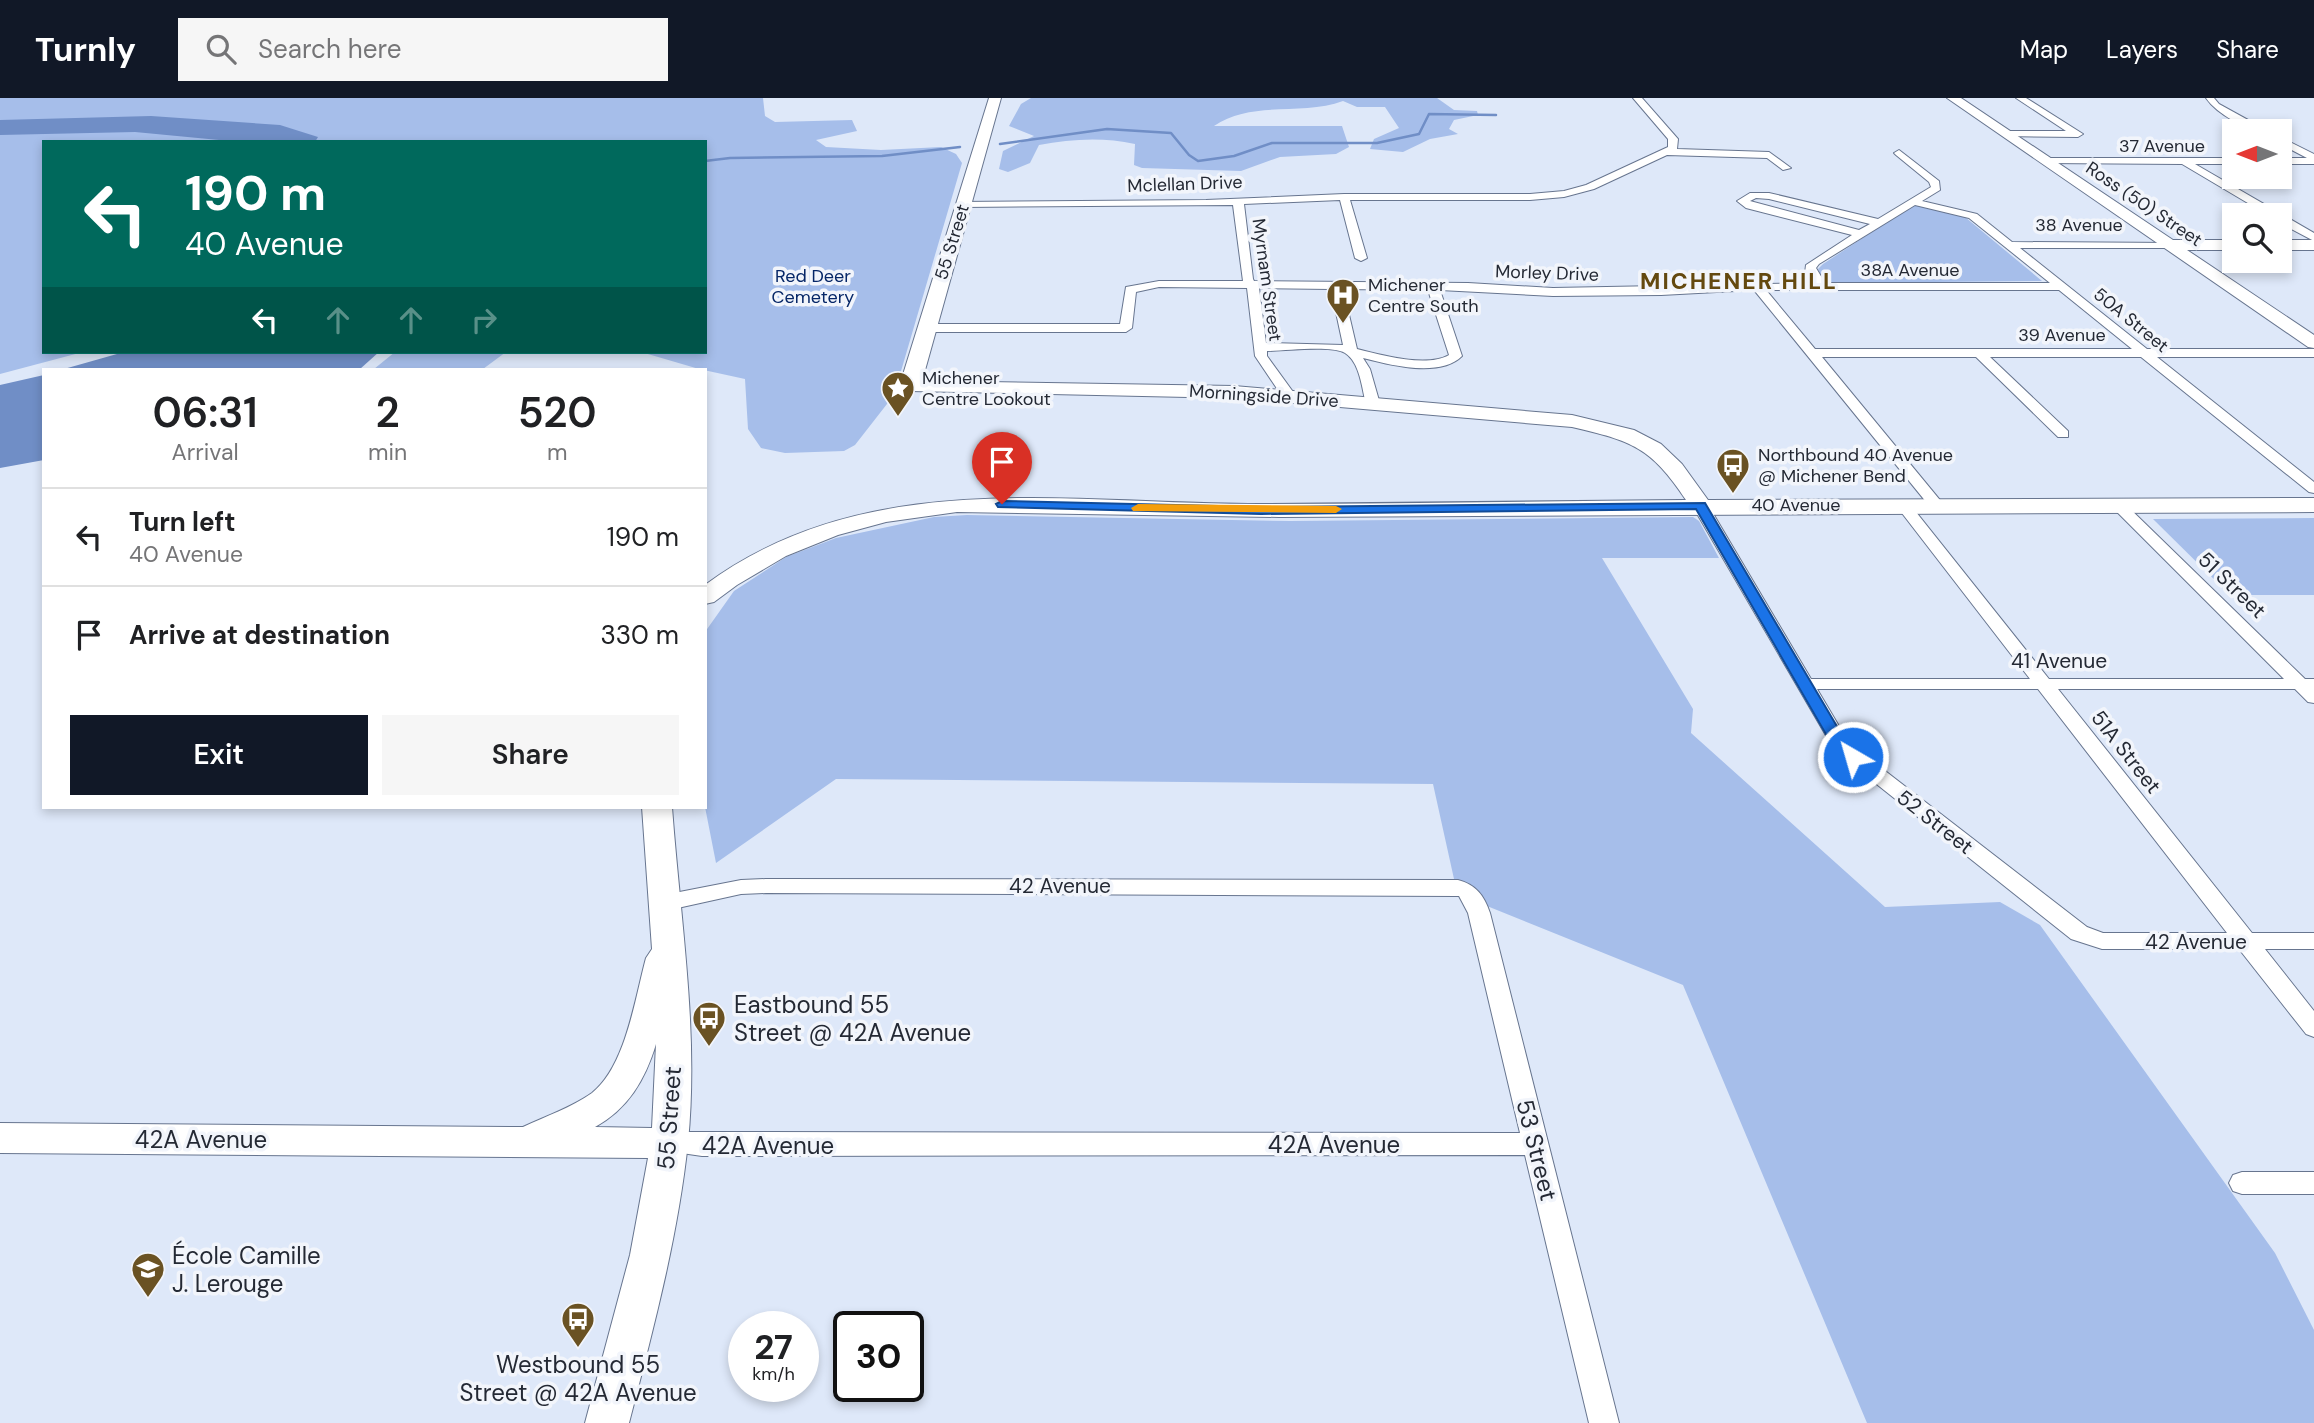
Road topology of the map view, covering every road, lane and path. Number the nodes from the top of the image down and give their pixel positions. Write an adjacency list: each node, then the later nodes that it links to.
1 (995, 98): 21 (street, 55 Street)
2 (1637, 98): 9 (street)
3 (1953, 98): 7 (street, Ross (50) Street)
4 (2020, 98): 7 (street)
5 (2210, 98): 6 (street)
6 (2240, 119)
7 (2007, 134): 13 (street, Ross (50) Street)
8 (2292, 147): 11 (street)
9 (1668, 152): 16 (street); 17 (street, Mclellan Drive)
10 (1899, 152): 19 (street)
11 (2314, 159): 12 (street)
12 (2292, 160)
13 (2047, 161): 14 (street, 37 Avenue); 27 (street, Ross (50) Street)
14 (2183, 161): 15 (street, 37 Avenue); 20 (street)
15 (2222, 161)
16 (1786, 168)
17 (1344, 197): 18 (street, Mclellan Drive); 31 (street)
18 (1238, 201): 21 (street, Mclellan Drive); 32 (street, Myrnam Street)
19 (1915, 202): 22 (street); 26 (street, 50A Street)
20 (2255, 203)
21 (963, 204): 38 (street, 55 Street)
22 (1880, 223): 24 (street); 24 (street)
23 (2292, 225): 25 (street)
24 (1861, 234): 36 (street)
25 (2314, 238)
26 (2008, 245): 27 (street, 38 Avenue); 37 (street, 50A Street)
27 (2169, 245): 28 (street, 38 Avenue); 39 (street, Ross (50) Street)
28 (2222, 245)
29 (2292, 245): 30 (street)
30 (2314, 245)
31 (1361, 258)
32 (1251, 285): 33 (street, Morley Drive); 38 (street, Morley Drive); 40 (street, Myrnam Street)
33 (1336, 286): 34 (street, Morley Drive); 41 (street)
34 (1433, 287): 35 (street, Morley Drive); 41 (street)
35 (1758, 287): 36 (street, 38A Avenue); 42 (street)
36 (1822, 287): 37 (street, 38A Avenue)
37 (2062, 287): 44 (street, 50A Street)
38 (926, 328): 46 (street, 55 Street)
39 (2314, 343)
40 (1259, 346): 41 (street); 47 (street, Myrnam Street)
41 (1351, 351): 48 (street)
42 (1811, 353): 43 (street, 39 Avenue); 54 (street)
43 (1979, 353): 44 (street, 39 Avenue); 50 (street)
44 (2144, 353): 45 (street, 39 Avenue); 51 (street, 50A Street)
45 (2314, 354)
46 (914, 385): 47 (street, Morningside Drive)
47 (1289, 396): 48 (street, Morningside Drive)
48 (1373, 404): 49 (street, Morningside Drive)
49 (1614, 430): 52 (street, 52 Street)
50 (2063, 434)
51 (2314, 489)
52 (1700, 505): 53 (street, 40 Avenue); 57 (street, 40 Avenue); 59 (street, 52 Street)
53 (1903, 505): 54 (street, 40 Avenue); 58 (street, 51A Street)
54 (1936, 505): 55 (street, 40 Avenue)
55 (2118, 505): 56 (street, 40 Avenue); 60 (street, 51 Street)
56 (2314, 505)
57 (707, 596)
58 (2043, 683): 59 (street, 41 Avenue); 60 (street, 41 Avenue); 66 (street, 51A Street)
59 (1804, 684): 65 (street, 52 Street)
60 (2307, 684): 61 (street, 51 Street)
61 (2314, 698)
62 (657, 809): 64 (street, 55 Street)
63 (1458, 887): 64 (street, 42 Avenue); 73 (street, 53 Street)
64 (664, 903): 68 (street, 55 Street)
65 (2079, 933): 66 (street, 42 Avenue)
66 (2246, 941): 67 (street, 42 Avenue); 69 (street, 51A Street)
67 (2314, 941)
68 (667, 942): 71 (street); 72 (street, 55 Street)
69 (2314, 1028)
70 (0, 1138): 71 (street, 42A Avenue)
71 (525, 1142): 72 (street, 42A Avenue)
72 (670, 1143): 73 (street, 42A Avenue); 76 (street, 55 Street)
73 (1535, 1144): 77 (street, 53 Street)
74 (2242, 1183): 75 (street)
75 (2311, 1187)
76 (607, 1423)
77 (1604, 1423)

